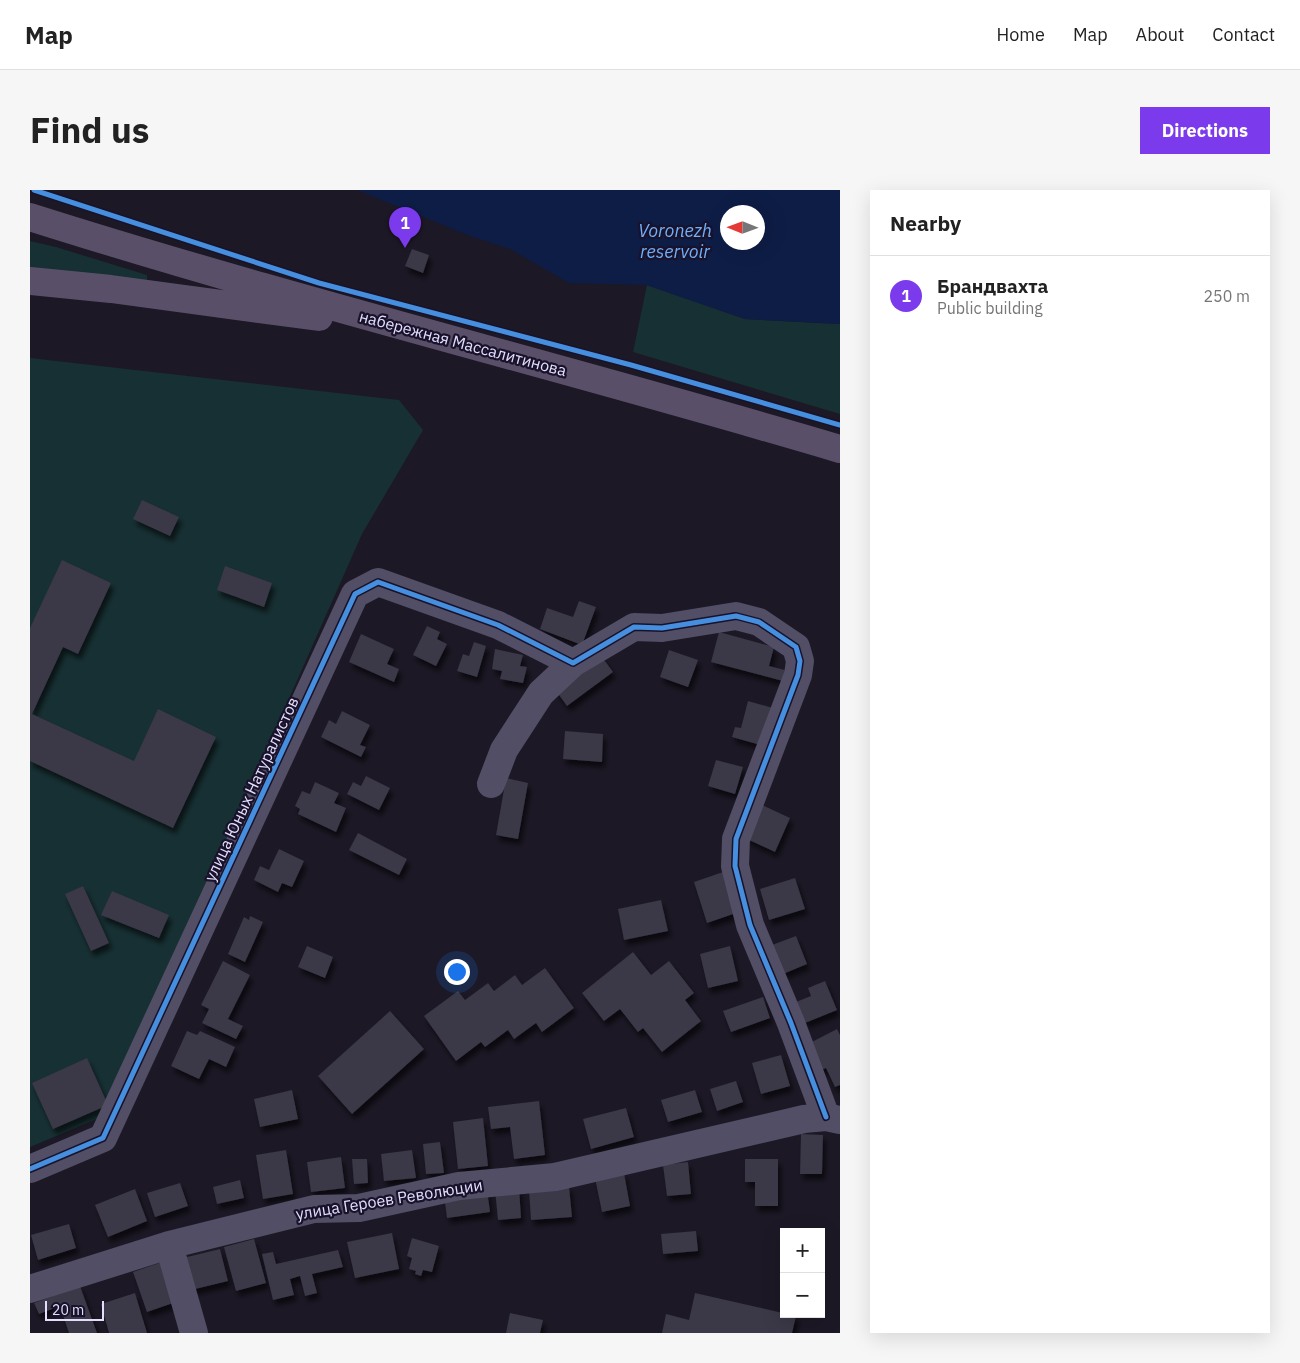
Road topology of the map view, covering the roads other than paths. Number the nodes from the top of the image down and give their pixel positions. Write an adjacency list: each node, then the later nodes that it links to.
1 (30, 217): 3 (main road, набережная Массалитинова)
2 (30, 226): 3 (main road, набережная Массалитинова)
3 (86, 234): 5 (main road, набережная Массалитинова)
4 (30, 281): 5 (main road)
5 (415, 331): 6 (main road, набережная Массалитинова)
6 (840, 449)
7 (573, 663): 8 (street); 9 (street); 10 (street, улица Юных Натуралистов)
8 (492, 784)
9 (833, 1118): 11 (street, улица Героев Революции)
10 (30, 1169)
11 (169, 1245): 12 (street, улица Героев Революции); 13 (street)
12 (30, 1289)
13 (194, 1333)

